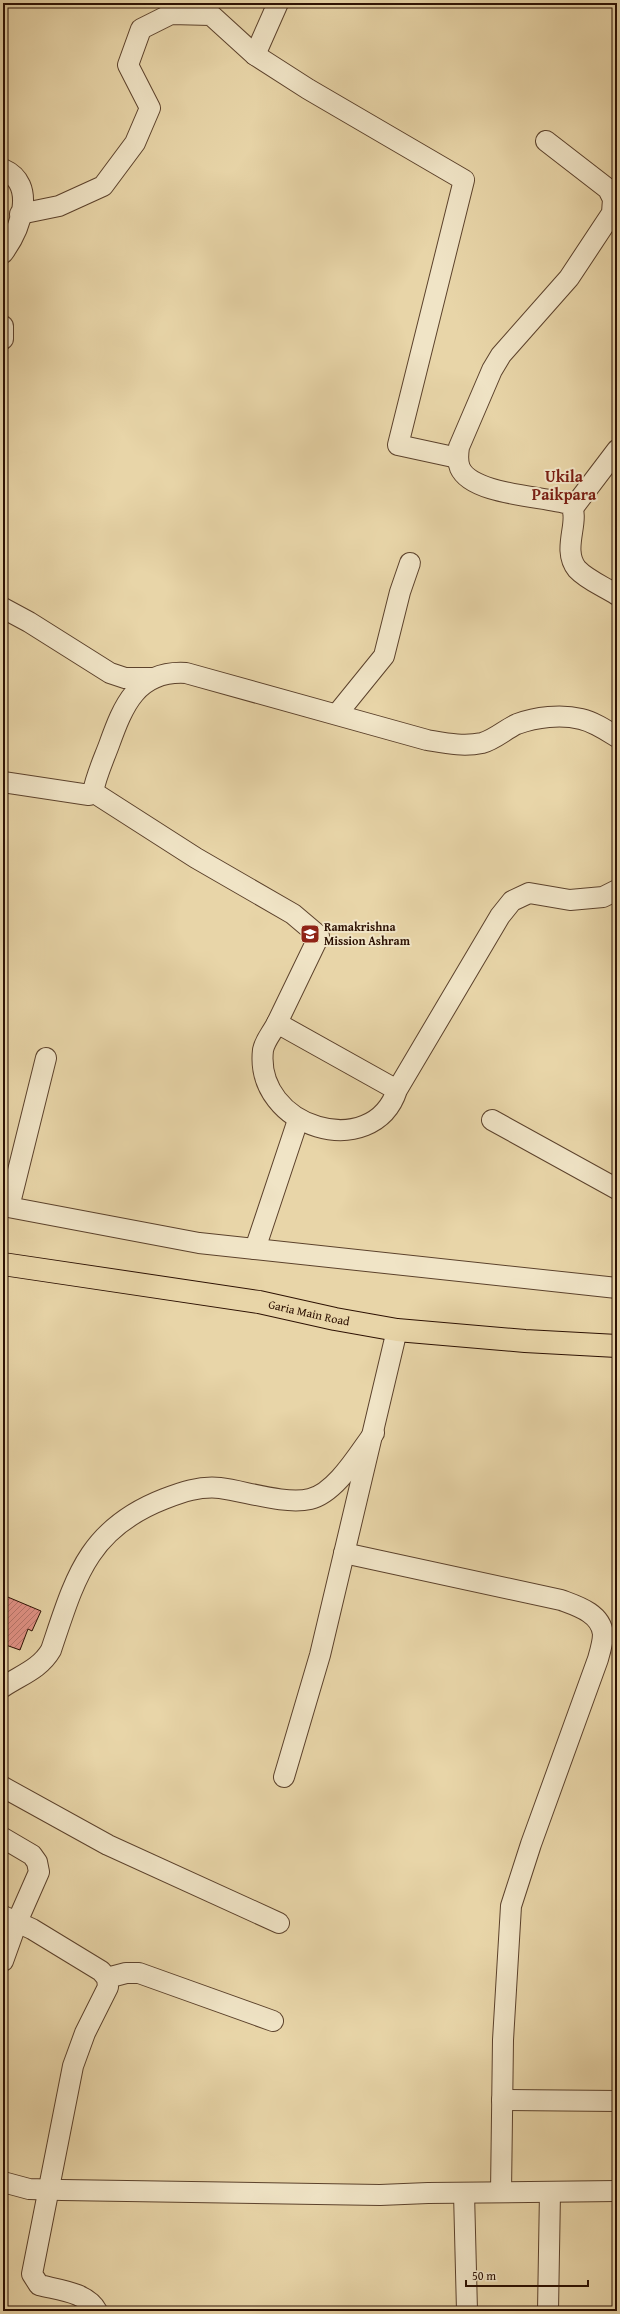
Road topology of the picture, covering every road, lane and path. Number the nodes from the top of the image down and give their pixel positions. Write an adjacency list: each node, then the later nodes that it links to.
1 (278, 3): 2 (street)
2 (256, 55): 5 (street); 10 (street)
3 (546, 141): 10 (street)
4 (3, 169): 5 (street)
5 (20, 214): 6 (street)
6 (3, 253)
7 (3, 326): 8 (street)
8 (3, 339)
9 (617, 450): 11 (street)
10 (458, 458): 11 (street)
11 (573, 508): 13 (street)
12 (410, 563): 16 (street)
13 (617, 595)
14 (3, 608): 15 (street)
15 (152, 678): 16 (street); 19 (street)
16 (337, 714): 17 (street)
17 (617, 737)
18 (3, 782): 19 (street)
19 (93, 792): 21 (street)
20 (617, 890): 23 (street)
21 (277, 1023): 23 (street); 24 (street)
22 (46, 1058): 27 (street)
23 (397, 1090): 24 (street)
24 (298, 1120): 28 (street)
25 (492, 1120): 26 (street)
26 (617, 1189)
27 (6, 1206): 28 (street)
28 (255, 1249): 30 (street)
29 (3, 1264): 31 (main road, Garia Main Road)
30 (617, 1288)
31 (397, 1330): 32 (main road, Garia Main Road); 33 (street)
32 (617, 1346)
33 (374, 1433): 34 (street); 35 (street)
34 (344, 1553): 36 (street); 44 (street)
35 (3, 1687)
36 (284, 1777)
37 (3, 1787): 40 (street)
38 (3, 1838): 39 (street)
39 (10, 1919): 41 (street); 42 (street)
40 (279, 1923)
41 (3, 1961)
42 (106, 1978): 43 (street); 47 (street)
43 (273, 2021)
44 (502, 2100): 45 (street); 49 (street)
45 (617, 2101)
46 (3, 2182): 47 (street)
47 (50, 2190): 51 (street); 52 (street)
48 (617, 2191): 50 (street)
49 (501, 2192): 50 (street); 51 (street)
50 (550, 2192): 54 (street)
51 (464, 2193): 53 (street)
52 (97, 2311)
53 (467, 2311)
54 (548, 2311)

